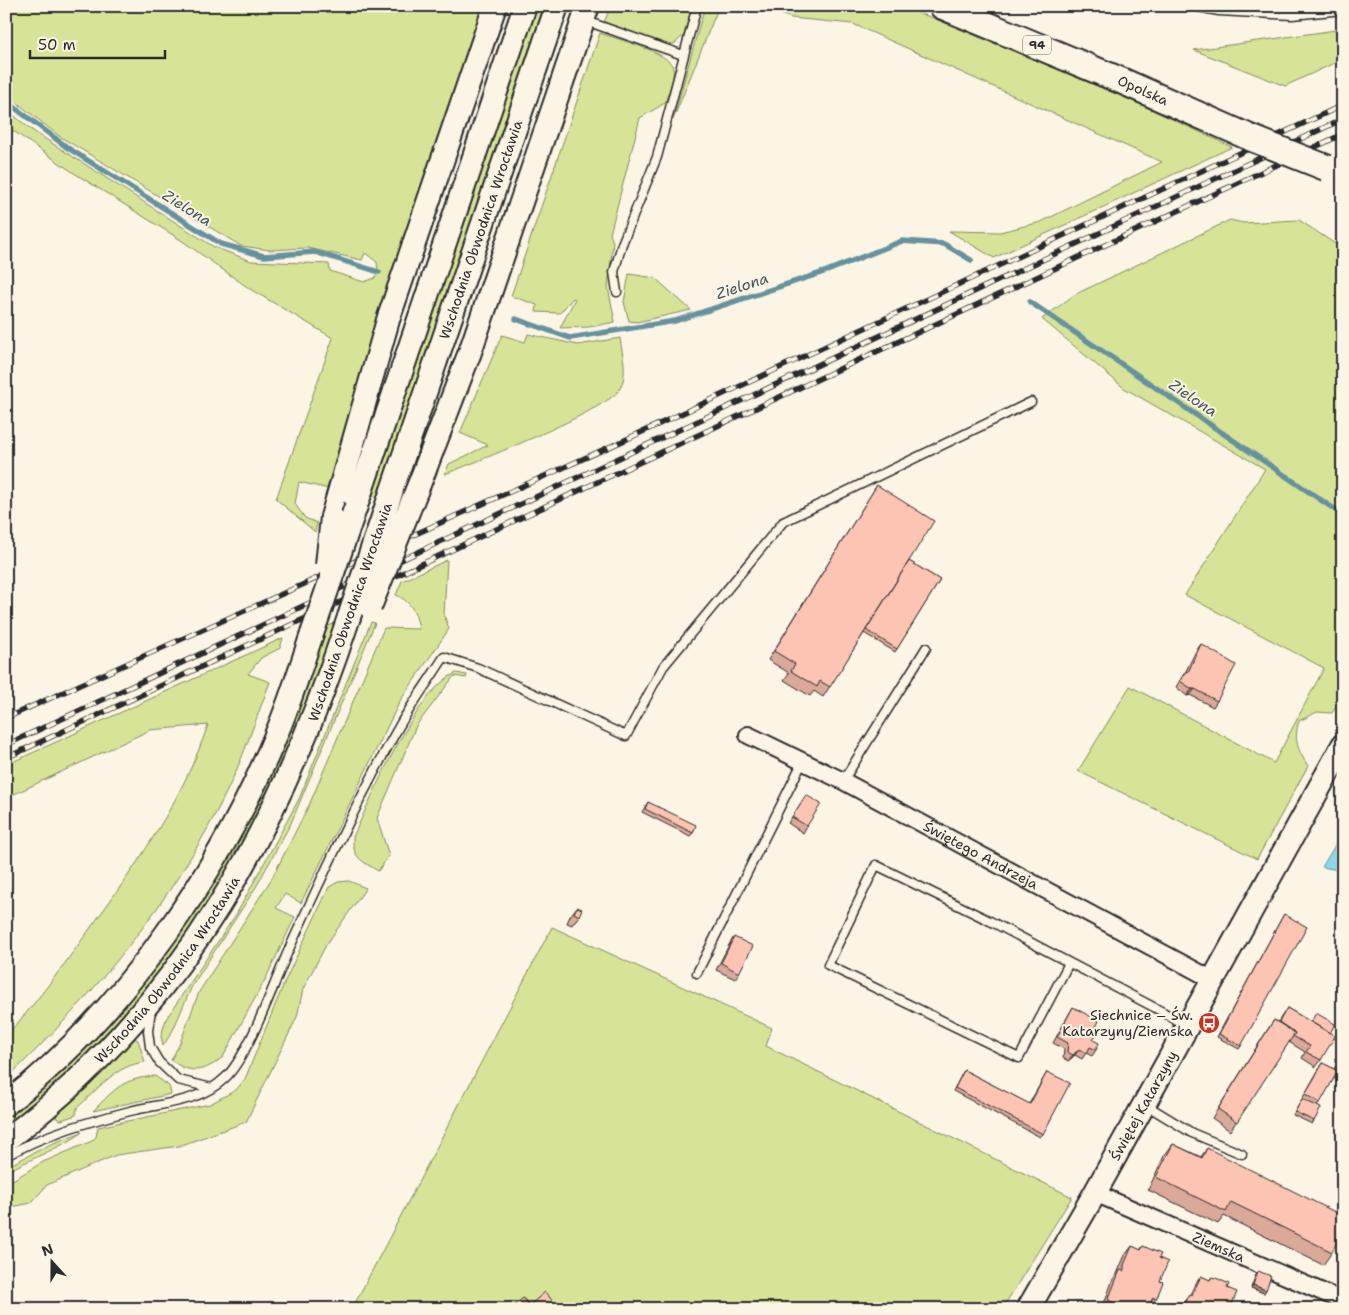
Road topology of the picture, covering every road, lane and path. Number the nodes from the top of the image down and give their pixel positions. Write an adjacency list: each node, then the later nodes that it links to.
1 (495, 6): 13 (main road, bridge)
2 (525, 6): 13 (main road, Wschodnia Obwodnica Wrocławia, bridge)
3 (557, 6): 15 (main road, Wschodnia Obwodnica Wrocławia, bridge)
4 (697, 6): 9 (lane)
5 (942, 6): 10 (main road, Opolska / 94, bridge)
6 (1192, 6): 7 (lane)
7 (1343, 10)
8 (585, 13): 9 (lane); 15 (main road, bridge)
9 (683, 55): 11 (lane)
10 (1335, 171)
11 (617, 292)
12 (1031, 402): 25 (lane)
13 (326, 595): 26 (main road, Wschodnia Obwodnica Wrocławia, bridge)
14 (926, 648): 19 (lane)
15 (328, 679): 23 (main road, Wschodnia Obwodnica Wrocławia)
16 (748, 734): 18 (street, Świętego Andrzeja)
17 (1343, 744): 22 (main road, Świętej Katarzyny)
18 (802, 763): 19 (street, Świętego Andrzeja); 21 (lane)
19 (842, 782): 22 (street, Świętego Andrzeja)
20 (1069, 963): 20 (lane); 24 (lane)
21 (697, 973)
22 (1213, 980): 24 (main road, Świętej Katarzyny)
23 (157, 992): 25 (lane); 28 (main road, Wschodnia Obwodnica Wrocławia)
24 (1187, 1027): 27 (main road, Świętej Katarzyny)
25 (212, 1088): 30 (lane)
26 (6, 1104)
27 (1145, 1104): 29 (lane); 31 (main road, Świętej Katarzyny)
28 (6, 1140)
29 (1242, 1154)
30 (6, 1156)
31 (1095, 1194): 32 (street, Ziemska); 33 (main road, Świętej Katarzyny)
32 (1343, 1301)
33 (1028, 1309)

